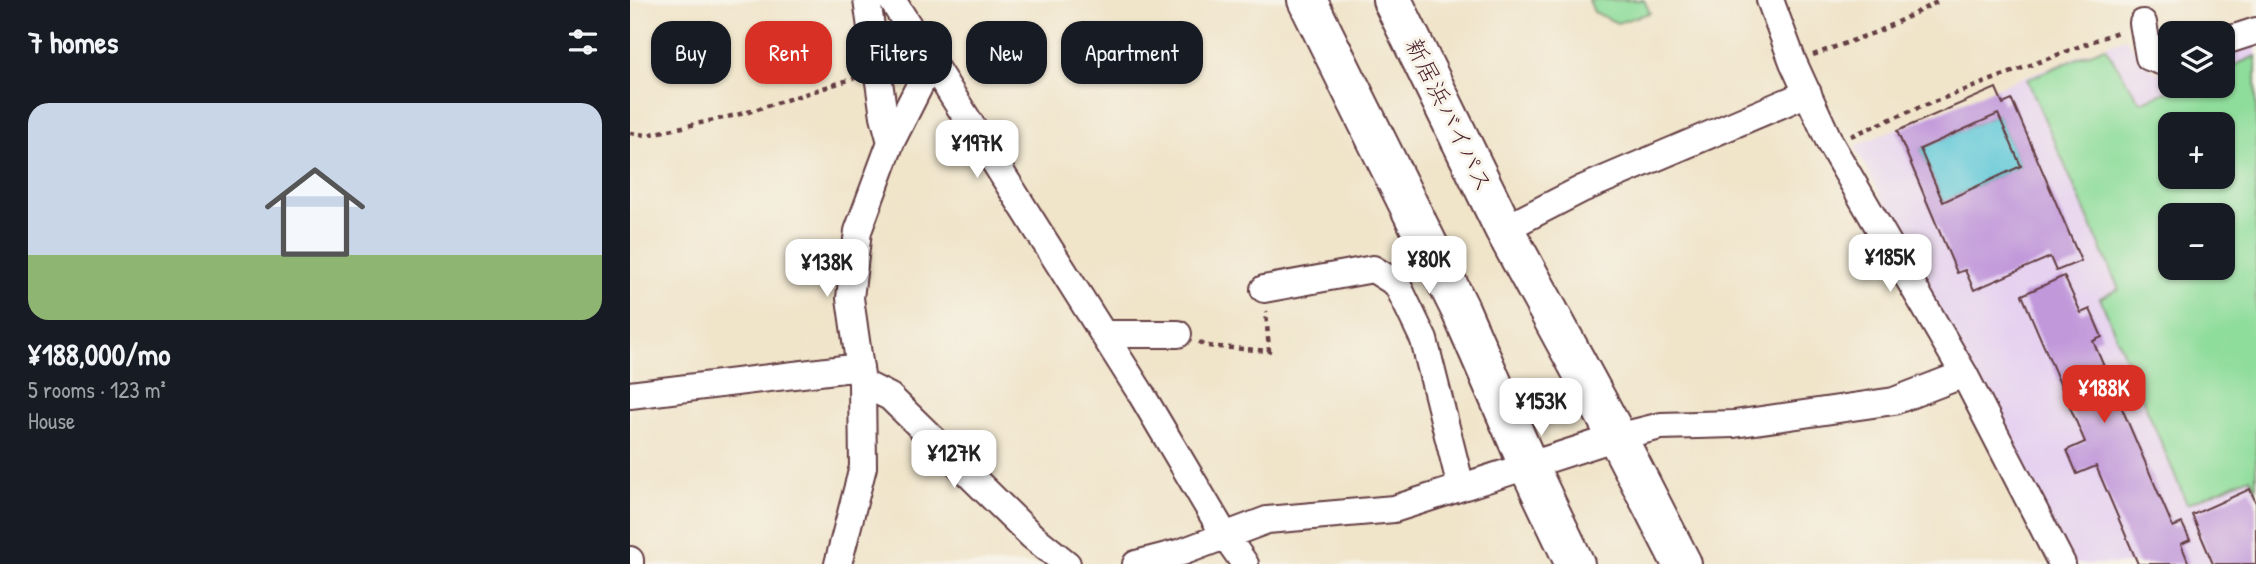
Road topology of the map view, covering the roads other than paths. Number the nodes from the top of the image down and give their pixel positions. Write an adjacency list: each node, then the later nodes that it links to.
1 (867, 0): 14 (street)
2 (892, 0): 6 (street)
3 (1307, 0): 23 (highway)
4 (1392, 0): 15 (highway, 新居浜バイパス)
5 (1770, 0): 13 (street)
6 (905, 21)
7 (2143, 23): 10 (street)
8 (2256, 31): 9 (street)
9 (2235, 38)
10 (2158, 60)
11 (920, 84): 14 (street)
12 (944, 84): 17 (street)
13 (1808, 93): 15 (street); 19 (street)
14 (891, 142): 20 (street)
15 (1504, 229): 22 (highway, 新居浜バイパス)
16 (1264, 289): 24 (street)
17 (1103, 334): 18 (street); 25 (street)
18 (1178, 334)
19 (1964, 374): 22 (street); 32 (street)
20 (861, 375): 21 (street); 26 (street); 27 (street)
21 (630, 395)
22 (1617, 437): 23 (street); 31 (highway, 新居浜バイパス)
23 (1529, 467): 24 (street); 30 (highway)
24 (1461, 487): 25 (street)
25 (1224, 534): 28 (street); 29 (street)
26 (838, 564)
27 (1067, 564)
28 (1136, 564)
29 (1245, 564)
30 (1575, 564)
31 (1682, 564)
32 (2062, 564)

